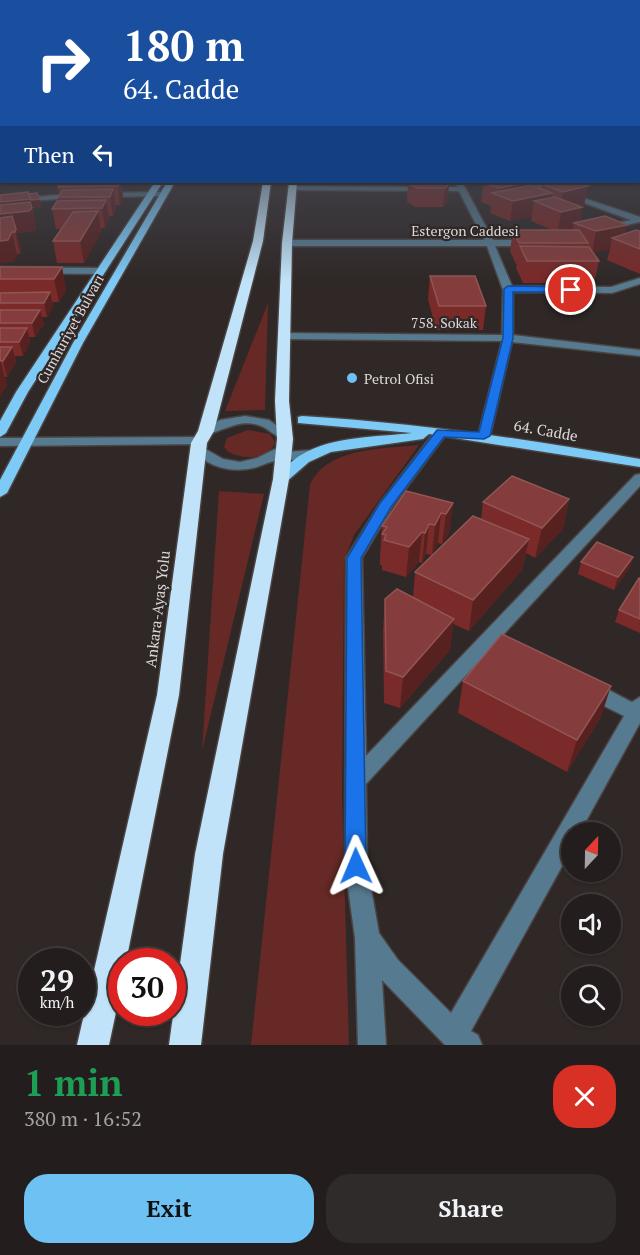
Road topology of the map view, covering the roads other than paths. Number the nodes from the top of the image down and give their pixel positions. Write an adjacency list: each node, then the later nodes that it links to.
1 (158, 184): 8 (main road, Cumhuriyet Bulvarı)
2 (170, 184): 9 (main road, Cumhuriyet Bulvarı)
3 (267, 184): 30 (highway, Ankara-Ayaş Yolu)
4 (293, 184): 6 (street); 15 (highway)
5 (536, 184): 12 (street)
6 (459, 185): 16 (street)
7 (59, 189): 10 (street)
8 (149, 194): 9 (street); 10 (street); 18 (main road, Cumhuriyet Bulvarı)
9 (162, 194): 32 (main road, Cumhuriyet Bulvarı)
10 (51, 196): 11 (street)
11 (0, 202)
12 (640, 220): 13 (street)
13 (593, 231)
14 (540, 241): 16 (street, Estergon Caddesi)
15 (287, 243): 16 (street, Estergon Caddesi); 21 (highway)
16 (490, 245): 20 (street)
17 (0, 270): 18 (street)
18 (101, 270): 27 (main road, Cumhuriyet Bulvarı)
19 (640, 281): 20 (street)
20 (508, 289): 22 (street)
21 (284, 336): 22 (street, 758. Sokak); 24 (highway)
22 (508, 338): 23 (street, 758. Sokak); 29 (street)
23 (640, 353)
24 (282, 420): 25 (street); 26 (street); 34 (highway)
25 (302, 420): 28 (main road, 64. Cadde)
26 (257, 421): 30 (street); 34 (street)
27 (0, 433)
28 (441, 433): 29 (main road, 64. Cadde); 33 (main road); 42 (street)
29 (484, 436): 35 (main road, 64. Cadde)
30 (202, 440): 32 (street); 34 (street); 45 (highway, Ankara-Ayaş Yolu)
31 (0, 442): 32 (street)
32 (26, 443): 37 (main road, Cumhuriyet Bulvarı)
33 (313, 454): 34 (street); 34 (main road)
34 (280, 455): 46 (highway)
35 (640, 463)
36 (640, 478): 38 (street)
37 (0, 493)
38 (487, 640): 39 (street); 42 (street)
39 (508, 651)
40 (572, 682): 41 (street)
41 (638, 711): 44 (street)
42 (355, 781): 43 (street)
43 (367, 938): 44 (street); 47 (street)
44 (461, 1040)
45 (93, 1045)
46 (185, 1045)
47 (372, 1045)

